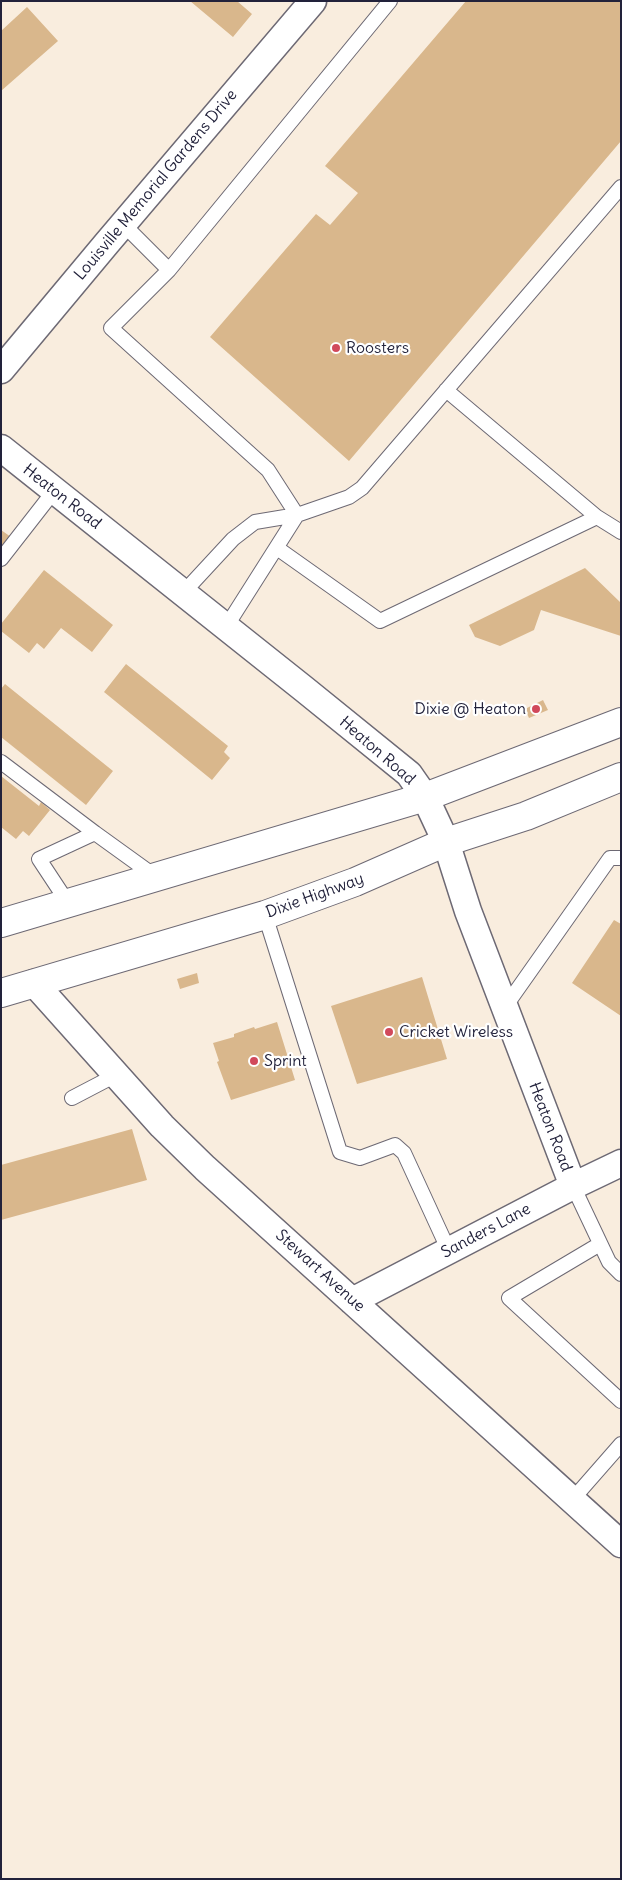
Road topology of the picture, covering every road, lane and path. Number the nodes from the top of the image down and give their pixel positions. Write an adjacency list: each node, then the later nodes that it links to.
1 (313, 1): 4 (street, Louisville Memorial Gardens Drive)
2 (390, 1): 5 (lane)
3 (621, 187): 7 (lane)
4 (123, 224): 5 (lane); 6 (street, Louisville Memorial Gardens Drive)
5 (169, 270): 10 (lane)
6 (1, 370)
7 (446, 390): 10 (lane); 11 (lane)
8 (1, 448): 9 (street, Heaton Road)
9 (54, 491): 14 (lane); 15 (street, Heaton Road)
10 (297, 515): 13 (lane); 15 (lane)
11 (597, 517): 12 (lane); 13 (lane)
12 (621, 532)
13 (277, 548): 16 (lane)
14 (1, 559)
15 (183, 593): 16 (street, Heaton Road)
16 (226, 627): 20 (street, Heaton Road)
17 (621, 722): 20 (main road)
18 (1, 762): 21 (lane)
19 (621, 777): 22 (main road, Dixie Highway)
20 (426, 797): 22 (street, Heaton Road); 24 (main road)
21 (95, 833): 24 (lane); 25 (lane)
22 (446, 842): 26 (main road, Dixie Highway); 30 (street, Heaton Road)
23 (621, 858): 30 (lane)
24 (156, 877): 25 (main road)
25 (68, 903): 27 (main road)
26 (265, 915): 28 (main road, Dixie Highway); 36 (lane)
27 (1, 922)
28 (34, 983): 29 (main road, Dixie Highway); 31 (street, Stewart Avenue)
29 (1, 993)
30 (505, 1008): 34 (street, Heaton Road)
31 (116, 1075): 32 (lane); 38 (street, Stewart Avenue)
32 (72, 1098)
33 (621, 1164): 34 (street, Sanders Lane)
34 (573, 1186): 35 (lane); 36 (street, Sanders Lane)
35 (600, 1244): 37 (lane); 39 (lane)
36 (449, 1251): 38 (street, Sanders Lane)
37 (621, 1274)
38 (352, 1301): 41 (street, Stewart Avenue)
39 (621, 1401)
40 (621, 1444): 41 (lane)
41 (572, 1500): 42 (street, Stewart Avenue)
42 (621, 1544)

